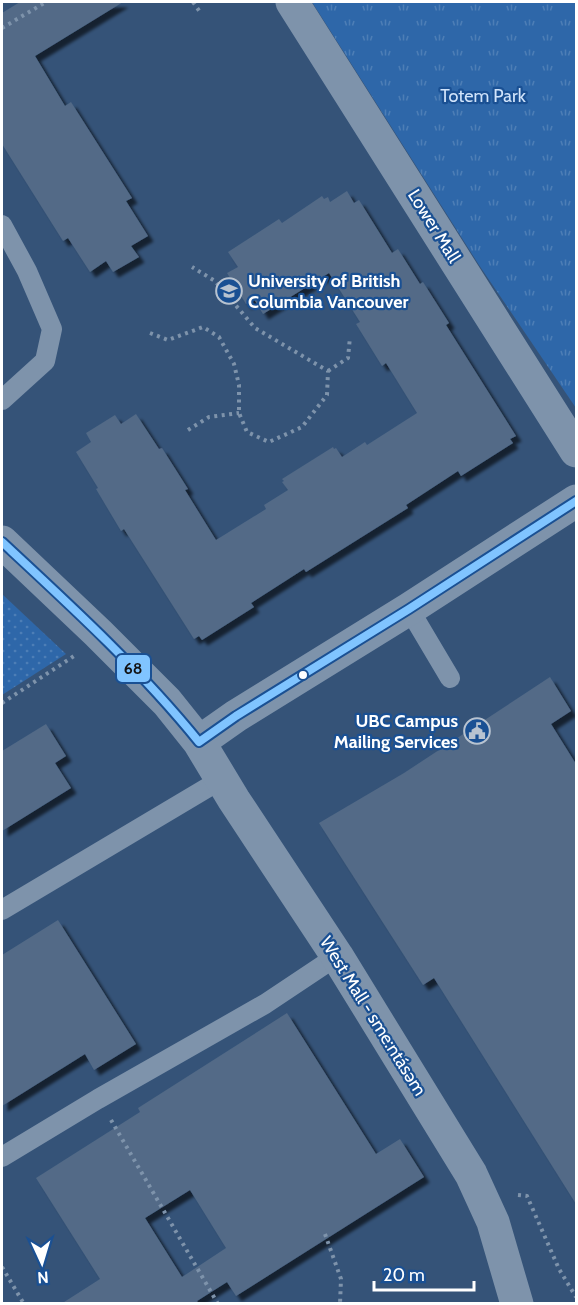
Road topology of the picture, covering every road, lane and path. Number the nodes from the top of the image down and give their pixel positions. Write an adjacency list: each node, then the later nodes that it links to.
1 (46, 2): 5 (path)
2 (193, 2): 4 (path)
3 (292, 2): 14 (street, Lower Mall)
4 (200, 12)
5 (2, 28)
6 (2, 225): 11 (lane)
7 (192, 267): 10 (path)
8 (150, 333): 12 (path)
9 (350, 337): 10 (path)
10 (328, 371): 12 (path)
11 (2, 400)
12 (239, 413): 13 (path)
13 (188, 430)
14 (576, 451)
15 (576, 501): 17 (street)
16 (2, 542): 21 (street, West Mall - sme:ntásəm)
17 (409, 609): 19 (lane); 21 (street)
18 (79, 652): 20 (path)
19 (450, 678)
20 (2, 703)
21 (199, 742): 22 (street, West Mall - sme:ntásəm)
22 (222, 779): 23 (lane); 24 (street, West Mall - sme:ntásəm)
23 (2, 909)
24 (337, 956): 25 (lane); 34 (street, West Mall - sme:ntásəm)
25 (98, 1099): 26 (lane); 32 (path)
26 (2, 1157)
27 (512, 1195): 30 (path)
28 (326, 1234): 33 (path)
29 (2, 1267): 31 (path)
30 (576, 1297)
31 (24, 1304)
32 (218, 1304)
33 (340, 1304)
34 (517, 1304)

